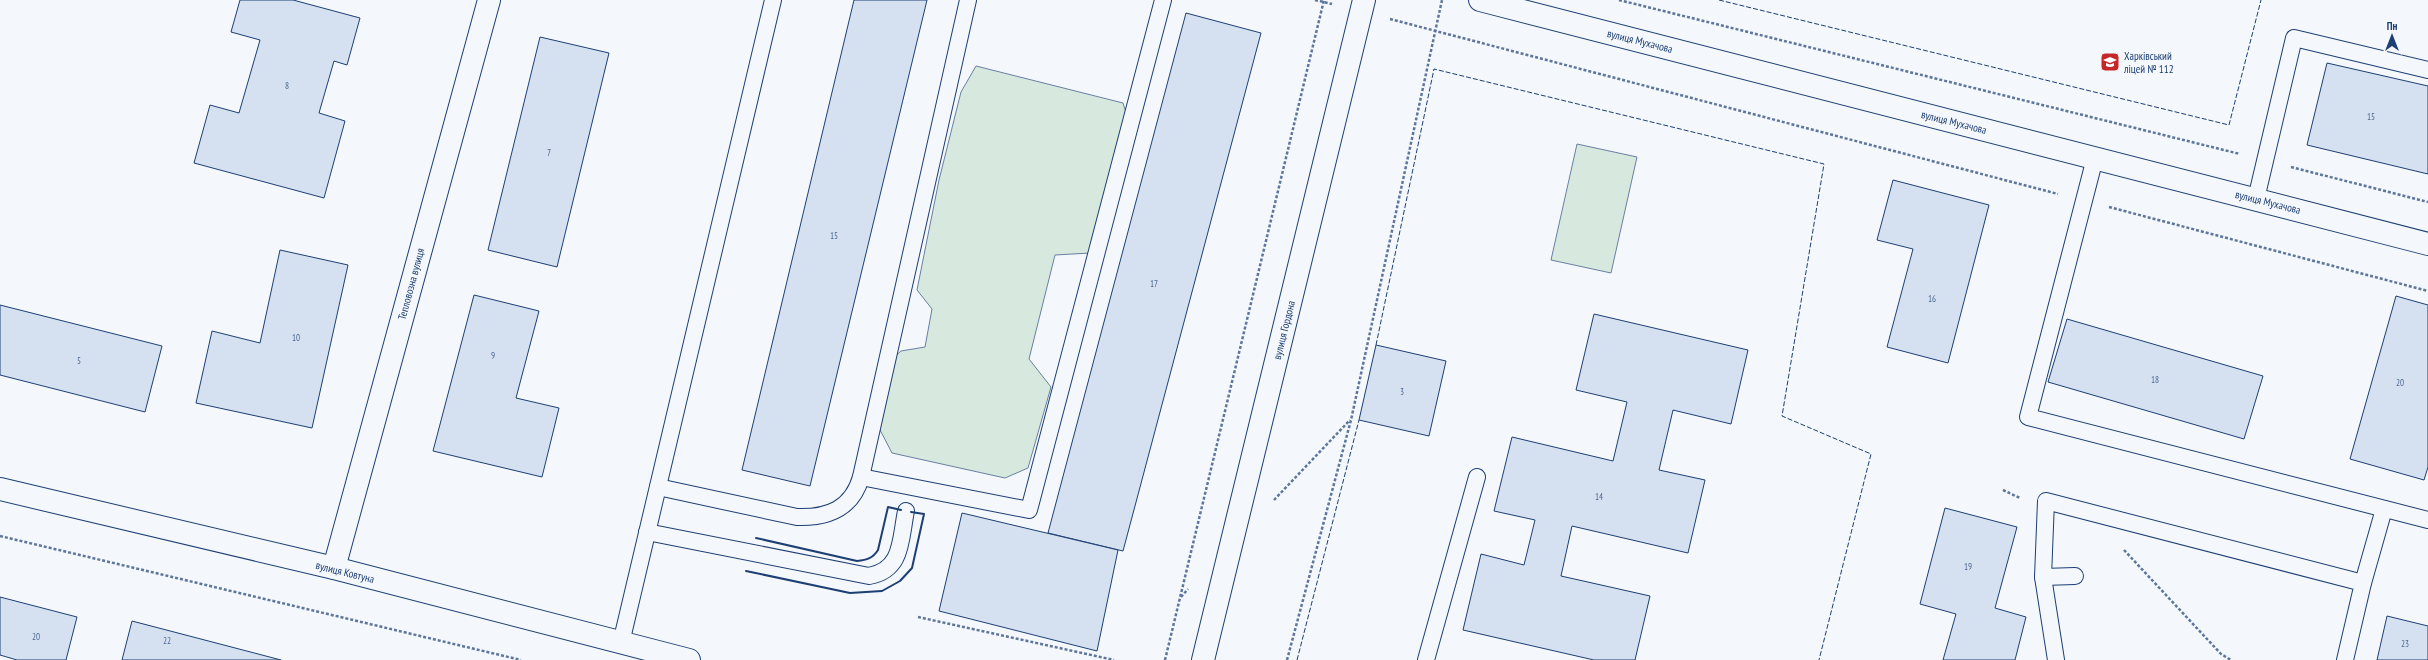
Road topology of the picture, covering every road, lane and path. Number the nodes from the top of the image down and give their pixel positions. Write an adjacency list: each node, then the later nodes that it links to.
1 (489, 0): 31 (street, Тепловозна вулиця)
2 (773, 0): 21 (lane)
3 (968, 0): 19 (lane)
4 (1163, 0): 19 (lane)
5 (1324, 0): 41 (path)
6 (1442, 0): 10 (path)
7 (1480, 0): 12 (street, вулиця Мухачова)
8 (1619, 0): 13 (path)
9 (1363, 6): 10 (path); 42 (street, вулиця Гордона)
10 (1434, 31): 15 (path); 43 (path)
11 (2428, 70): 13 (lane)
12 (2095, 158): 14 (street, вулиця Мухачова); 15 (lane)
13 (2265, 161): 14 (lane); 16 (path)
14 (2256, 199): 17 (street, вулиця Мухачова)
15 (2084, 201): 18 (path); 24 (lane)
16 (2428, 202)
17 (2428, 244)
18 (2428, 291)
19 (861, 477): 21 (lane)
20 (1477, 477): 44 (lane)
21 (658, 487): 28 (lane)
22 (0, 489): 31 (street, вулиця Ковтуна)
23 (2003, 490): 26 (path)
24 (2384, 509): 27 (lane); 34 (lane)
25 (906, 511): 28 (lane)
26 (2046, 511): 33 (lane); 34 (lane)
27 (2428, 520)
28 (647, 532): 36 (lane)
29 (0, 536): 38 (path)
30 (2122, 547): 46 (path)
31 (334, 568): 36 (street, вулиця Ковтуна)
32 (2075, 576): 33 (lane)
33 (2042, 577): 45 (lane)
34 (2363, 583): 47 (lane)
35 (918, 617): 40 (path)
36 (621, 643): 37 (street, вулиця Ковтуна)
37 (664, 657): 39 (street, вулиця Ковтуна)
38 (521, 660)
39 (689, 660)
40 (1114, 660)
41 (1165, 660)
42 (1203, 660)
43 (1287, 660)
44 (1426, 660)
45 (2056, 660)
46 (2231, 660)
47 (2346, 660)

